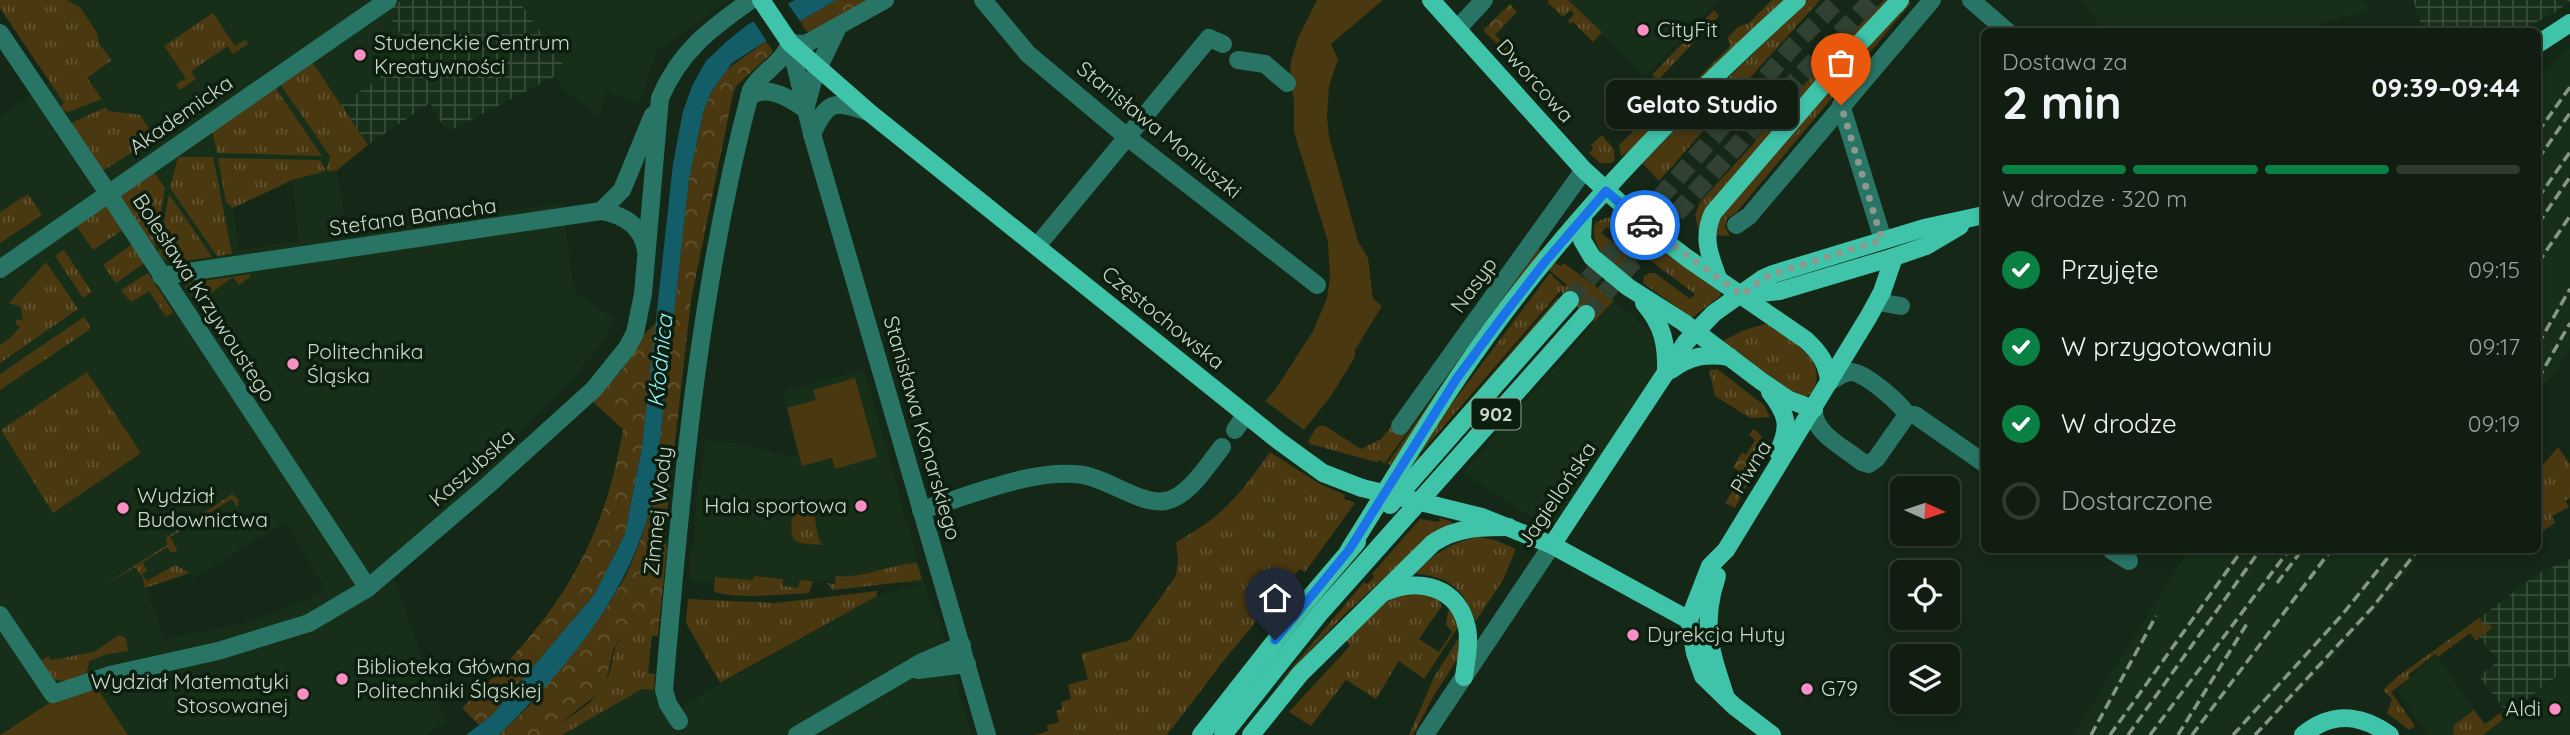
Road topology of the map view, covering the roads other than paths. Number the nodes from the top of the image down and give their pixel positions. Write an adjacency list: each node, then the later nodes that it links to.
1 (388, 0): 30 (street, Akademicka)
2 (885, 0): 12 (street)
3 (983, 0): 28 (street, Stanisława Moniuszki)
4 (1431, 0): 14 (main road, Dworcowa)
5 (1485, 0): 14 (street)
6 (1797, 0): 31 (main road)
7 (1900, 0): 42 (main road)
8 (1932, 0): 24 (street)
9 (1970, 0): 13 (street)
10 (759, 2): 18 (main road, Częstochowska); 23 (street, Kaszubska)
11 (2570, 23): 17 (main road)
12 (838, 27): 18 (street); 20 (street)
13 (2003, 28)
14 (1457, 29): 29 (main road, Dworcowa)
15 (0, 33): 30 (street, Bolesława Krzywoustego)
16 (1216, 41): 28 (street)
17 (2541, 42)
18 (790, 43): 20 (main road, Częstochowska); 22 (street, Zimnej Wody); 25 (street, Stanisława Konarskiego)
19 (1238, 60): 21 (street)
20 (818, 67): 25 (street); 26 (main road, Częstochowska)
21 (1287, 83)
22 (749, 97): 25 (street); 79 (street, Zimnej Wody)
23 (660, 98): 32 (street); 38 (street, Kaszubska)
24 (1841, 105): 35 (street); 36 (street)
25 (805, 109): 27 (street, Stanisława Konarskiego)
26 (870, 113): 27 (street); 37 (main road, Częstochowska)
27 (812, 134): 62 (street, Stanisława Konarskiego)
28 (1127, 136): 37 (street); 43 (street, Stanisława Moniuszki)
29 (1584, 170): 31 (main road, Dworcowa); 58 (street, Nasyp)
30 (103, 186): 40 (street, Akademicka); 41 (street, Bolesława Krzywoustego)
31 (1606, 191): 33 (main road); 42 (main road, Dworcowa)
32 (601, 211): 38 (street); 41 (street, Stefana Banacha)
33 (1583, 218): 44 (main road); 66 (main road)
34 (1976, 218): 36 (main road, Jagiellońska); 39 (main road)
35 (1736, 225)
36 (1882, 240): 45 (main road, Jagiellońska)
37 (1037, 246): 56 (main road, Częstochowska)
38 (647, 257): 70 (street, Kaszubska)
39 (1894, 257): 45 (main road); 47 (main road)
40 (0, 269)
41 (159, 272): 70 (street, Bolesława Krzywoustego)
42 (1718, 278): 45 (main road, Dworcowa)
43 (1317, 285)
44 (1633, 290): 50 (main road); 52 (main road)
45 (1742, 295): 50 (main road, Jagiellońska); 54 (main road, Dworcowa)
46 (1570, 300): 66 (main road, 902)
47 (1878, 302): 48 (street); 54 (main road)
48 (1901, 306)
49 (1586, 314): 83 (main road, 902)
50 (1695, 331): 51 (main road); 52 (main road, Jagiellońska)
51 (1730, 357): 52 (main road); 53 (main road)
52 (1666, 374): 65 (main road, Jagiellońska)
53 (1761, 381): 55 (main road); 63 (main road)
54 (1829, 382): 55 (main road); 57 (street)
55 (1814, 409): 57 (street); 63 (main road, Piwna)
56 (1246, 414): 59 (street); 64 (main road, Częstochowska, bridge)
57 (1907, 415): 61 (street)
58 (1400, 426)
59 (1235, 430)
60 (1222, 447): 62 (street)
61 (1981, 461)
62 (921, 510): 74 (street, Stanisława Konarskiego)
63 (1749, 512): 67 (main road, Piwna)
64 (1509, 527): 65 (main road, Częstochowska); 71 (main road)
65 (1552, 545): 73 (main road, Częstochowska); 77 (street, Jagiellońska)
66 (1349, 550): 82 (main road, 902)
67 (1726, 550): 73 (main road, Piwna); 78 (main road, Piwna)
68 (2116, 553): 69 (street)
69 (2129, 561)
70 (368, 588): 72 (street, Kaszubska)
71 (1382, 593): 77 (main road); 84 (main road)
72 (0, 615)
73 (1689, 620): 78 (main road)
74 (962, 645): 75 (street, Stanisława Konarskiego); 76 (street)
75 (967, 664): 76 (street); 81 (street, Stanisława Konarskiego)
76 (904, 673): 80 (street)
77 (1464, 677): 85 (street, Jagiellońska)
78 (1728, 701): 86 (main road)
79 (679, 721)
80 (797, 735)
81 (987, 735)
82 (1201, 735)
83 (1223, 735)
84 (1251, 735)
85 (1425, 735)
86 (1772, 735)
87 (2303, 735): 88 (main road)
88 (2390, 735)

